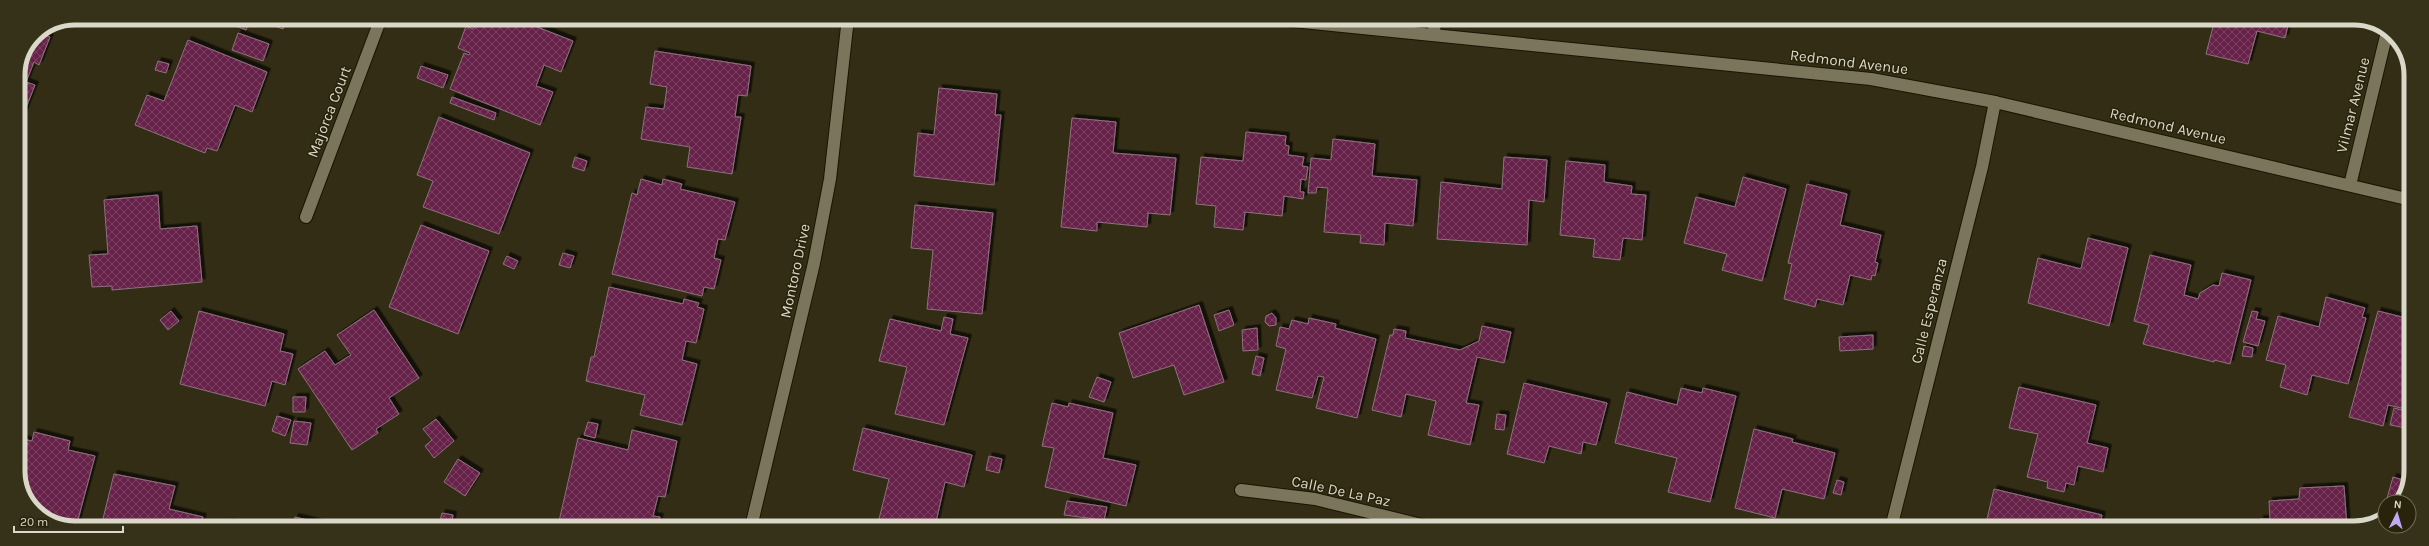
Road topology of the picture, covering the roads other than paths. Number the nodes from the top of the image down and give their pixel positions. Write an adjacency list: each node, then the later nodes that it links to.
1 (378, 25): 10 (street, Majorca Court)
2 (847, 25): 12 (street, Montoro Drive)
3 (1348, 25): 5 (street, Redmond Avenue)
4 (1435, 25): 5 (street)
5 (1434, 33): 7 (street, Redmond Avenue)
6 (2386, 36): 8 (street, Vilmar Avenue)
7 (1995, 102): 8 (street, Redmond Avenue); 14 (street, Calle Esperanza)
8 (2350, 185): 9 (street, Redmond Avenue)
9 (2404, 198)
10 (306, 217)
11 (1241, 490): 13 (street, Calle De La Paz)
12 (752, 521)
13 (1405, 521)
14 (1893, 521)

